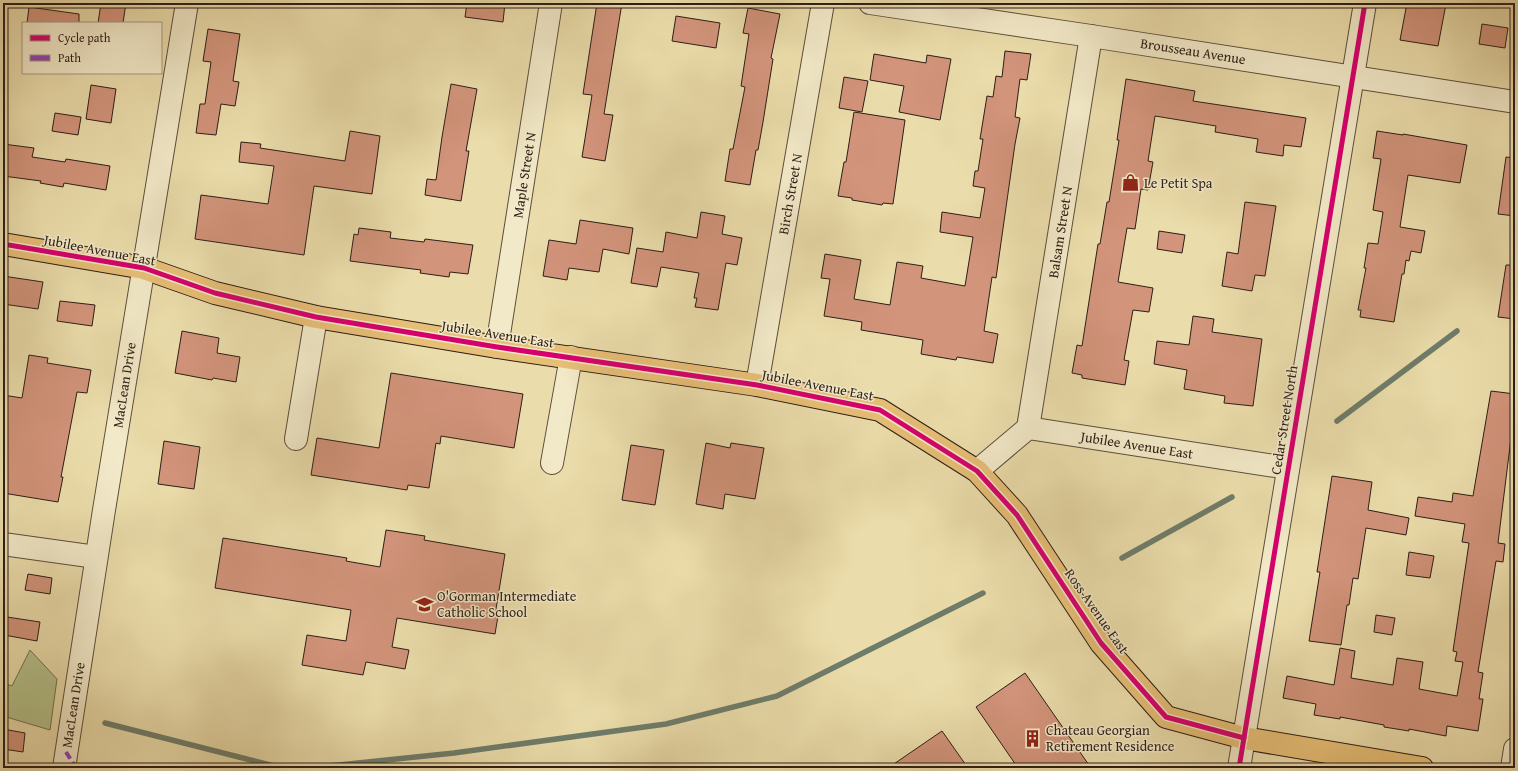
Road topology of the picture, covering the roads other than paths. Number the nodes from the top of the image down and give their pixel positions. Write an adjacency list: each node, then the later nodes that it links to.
1 (187, 3): 10 (street, MacLean Drive)
2 (551, 3): 12 (street, Maple Street N)
3 (823, 3): 14 (street, Birch Street N)
4 (870, 3): 6 (street, Brousseau Avenue)
5 (1365, 3): 7 (street, Cedar Street North)
6 (1091, 36): 7 (street, Brousseau Avenue); 15 (street, Balsam Street N)
7 (1354, 76): 8 (street, Brousseau Avenue); 18 (street, Cedar Street North)
8 (1515, 102)
9 (3, 244): 10 (main road, Jubilee Avenue East)
10 (144, 268): 11 (main road, Jubilee Avenue East); 21 (street, MacLean Drive)
11 (316, 317): 12 (main road, Jubilee Avenue East); 16 (street)
12 (497, 347): 13 (main road, Jubilee Avenue East)
13 (571, 357): 14 (main road, Jubilee Avenue East); 17 (street)
14 (757, 385): 19 (main road, Jubilee Avenue East)
15 (1028, 428): 18 (street, Jubilee Avenue East); 19 (street)
16 (296, 439)
17 (552, 463)
18 (1288, 468): 22 (street, Cedar Street North)
19 (978, 471): 22 (main road, Ross Avenue East)
20 (3, 544): 21 (street)
21 (96, 557): 24 (street, MacLean Drive)
22 (1244, 738): 25 (street, Cedar Street North); 26 (main road, Ross Avenue East)
23 (1515, 749): 27 (street)
24 (64, 768)
25 (1239, 768)
26 (1422, 768)
27 (1512, 768)

